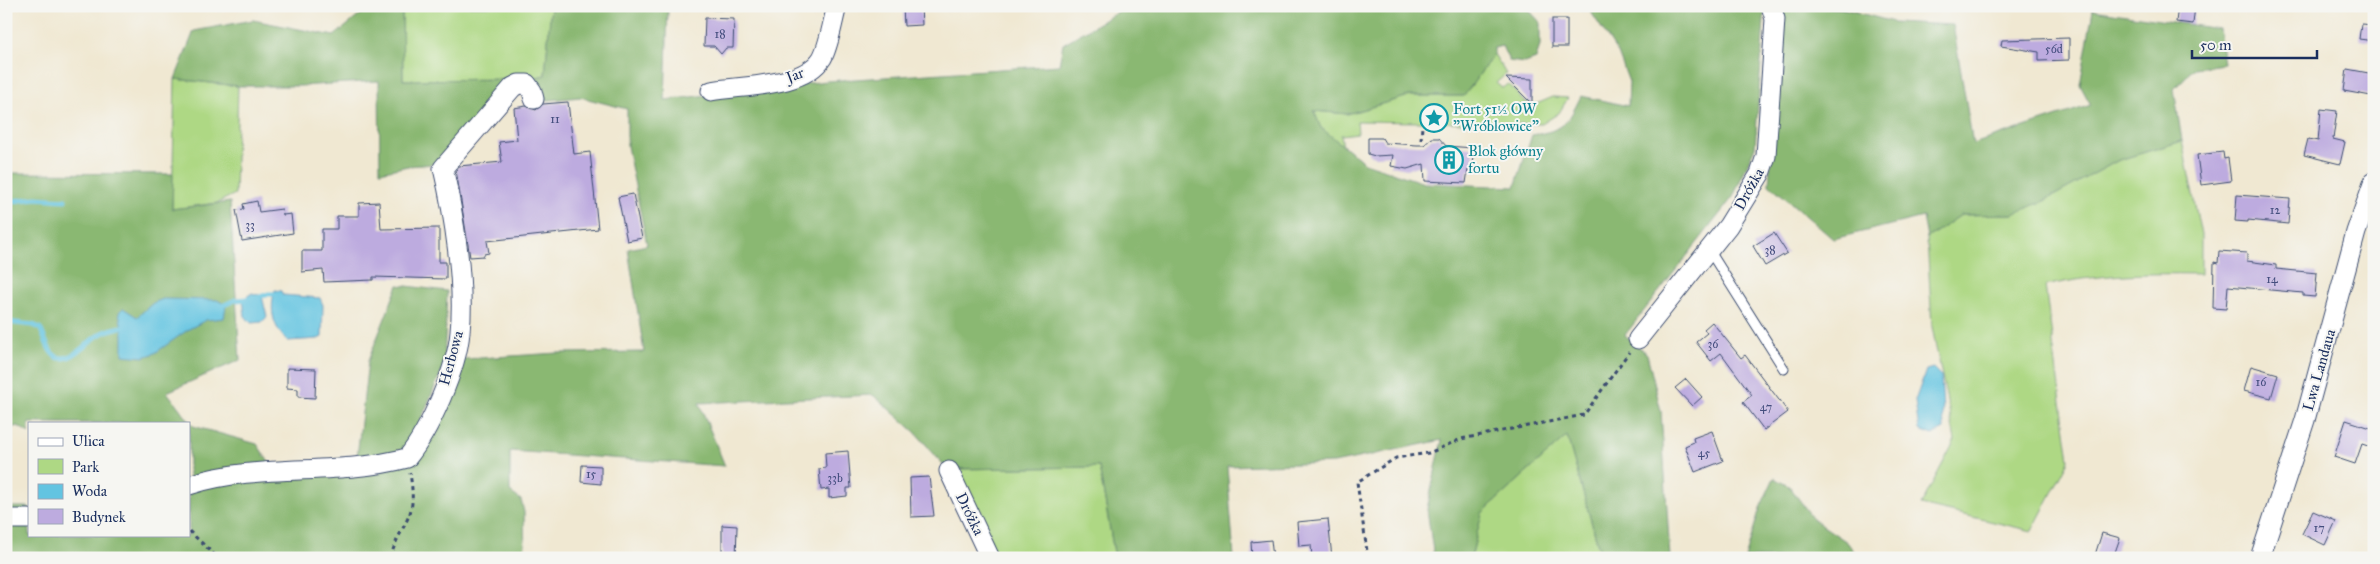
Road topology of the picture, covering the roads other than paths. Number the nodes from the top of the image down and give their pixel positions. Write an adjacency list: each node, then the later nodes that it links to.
1 (837, 6): 3 (street, Jar)
2 (1771, 6): 6 (street, Dróżka)
3 (711, 90)
4 (534, 99): 10 (street, Herbowa)
5 (2374, 181): 14 (street, Lwa Landaua)
6 (1708, 250): 7 (street, Dróżka); 8 (lane)
7 (1638, 339)
8 (1784, 369)
9 (949, 471): 13 (street, Dróżka)
10 (190, 485)
11 (6, 519): 12 (street)
12 (28, 519)
13 (990, 558)
14 (2260, 558)

